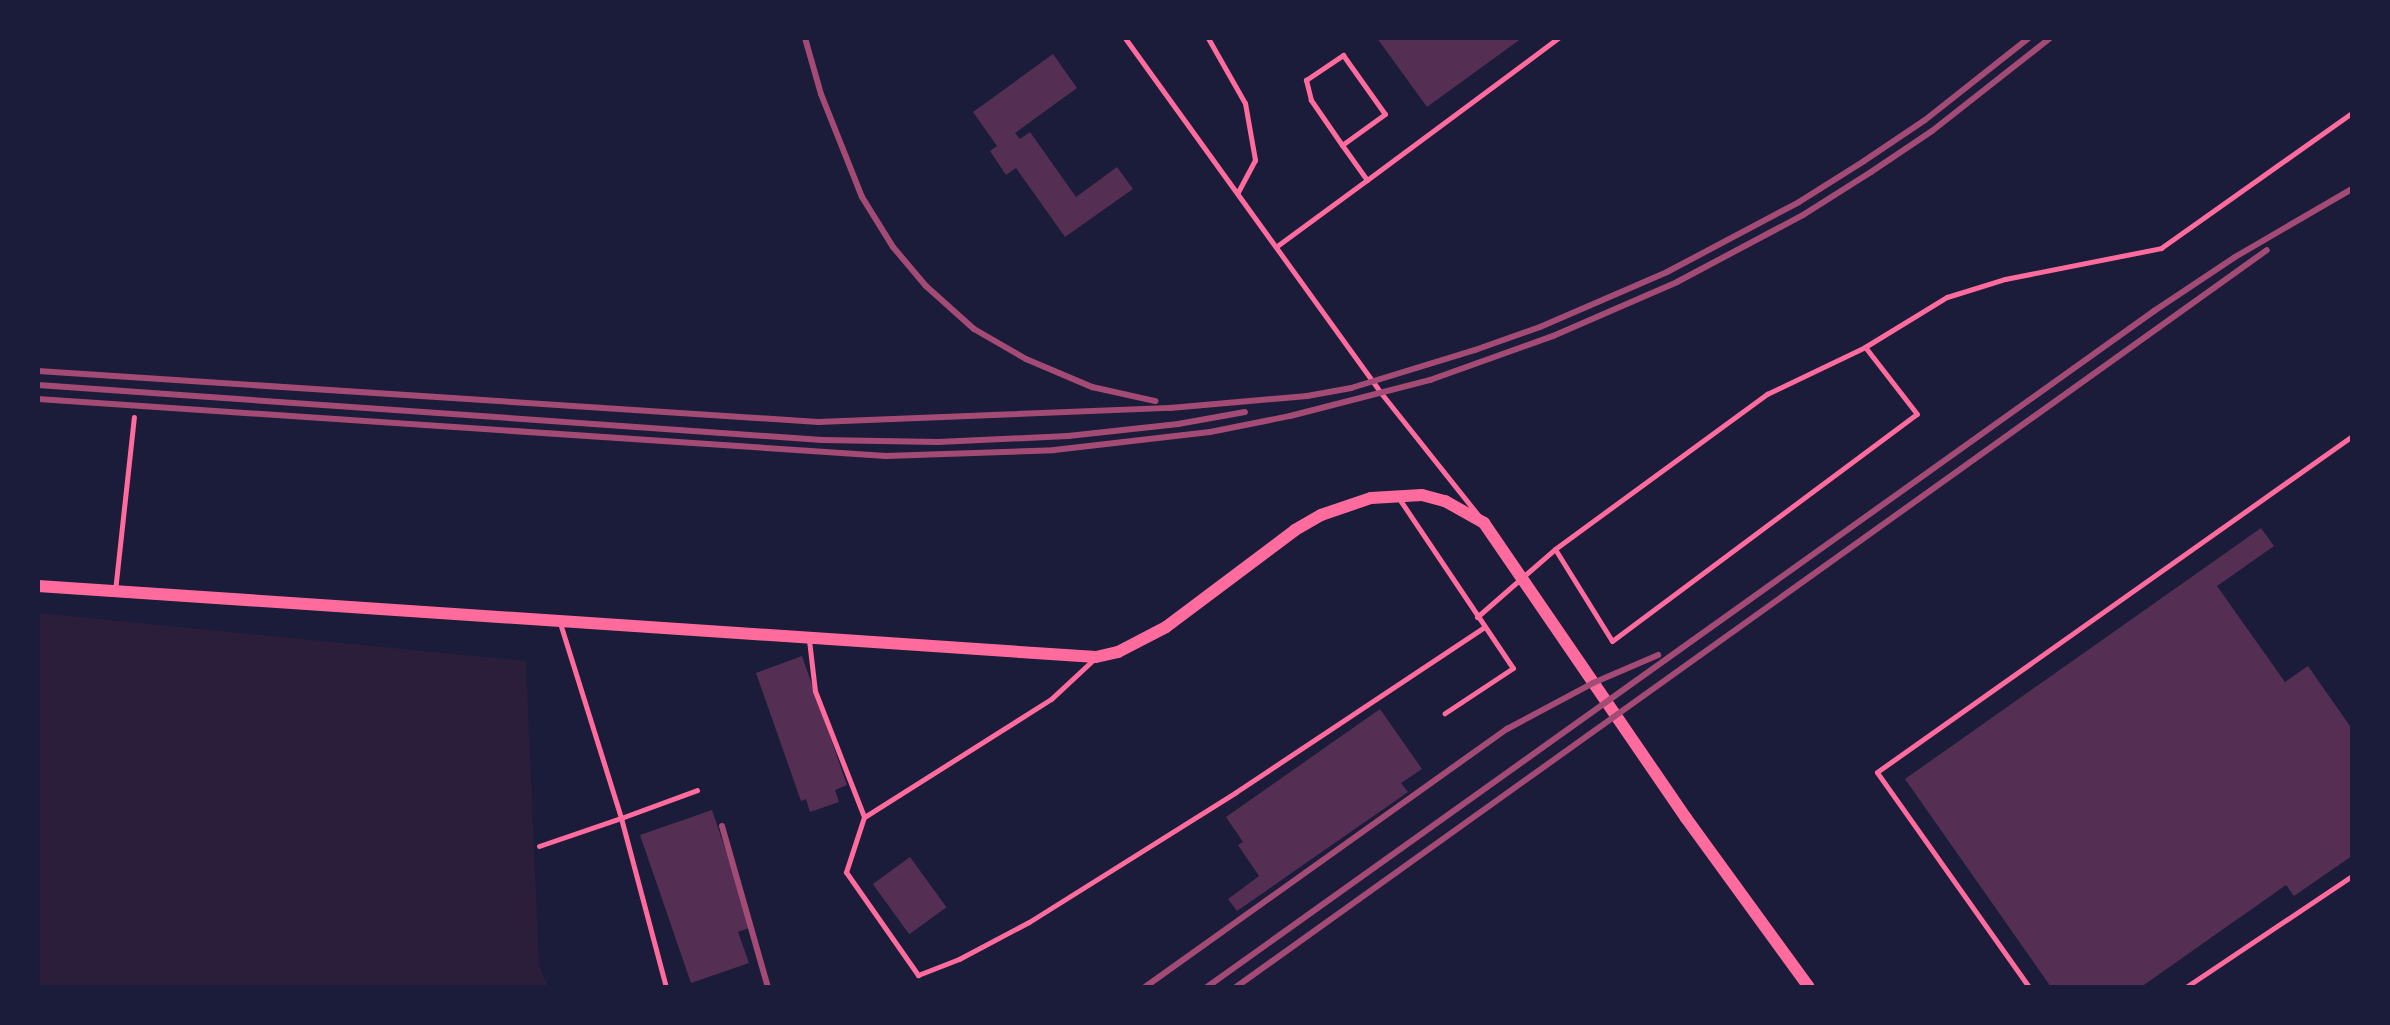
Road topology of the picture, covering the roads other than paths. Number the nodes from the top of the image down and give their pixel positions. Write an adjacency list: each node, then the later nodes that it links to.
1 (1125, 38): 7 (lane)
2 (1208, 38): 7 (lane)
3 (1558, 38): 6 (lane)
4 (2352, 113): 9 (lane)
5 (1342, 145): 5 (lane); 6 (lane)
6 (1367, 180): 8 (lane)
7 (1238, 192): 8 (lane)
8 (1277, 246): 13 (lane)
9 (1865, 347): 14 (lane); 14 (lane)
10 (134, 417): 17 (lane)
11 (2352, 436): 31 (lane)
12 (1397, 495): 13 (street); 18 (lane); 22 (street)
13 (1484, 523): 15 (street)
14 (1555, 549): 15 (lane)
15 (1525, 577): 18 (lane); 30 (street)
16 (38, 586): 17 (street)
17 (115, 592): 19 (street)
18 (1477, 617): 20 (lane)
19 (560, 622): 21 (street); 26 (lane)
20 (1484, 627): 23 (lane); 25 (lane)
21 (809, 640): 22 (street); 25 (lane)
22 (1096, 657): 25 (lane)
23 (1445, 713)
24 (697, 790): 26 (lane)
25 (864, 817)
26 (621, 818): 27 (lane); 29 (lane)
27 (539, 846)
28 (2352, 876): 32 (lane)
29 (666, 987)
30 (1809, 987)
31 (2029, 987)
32 (2186, 987)

